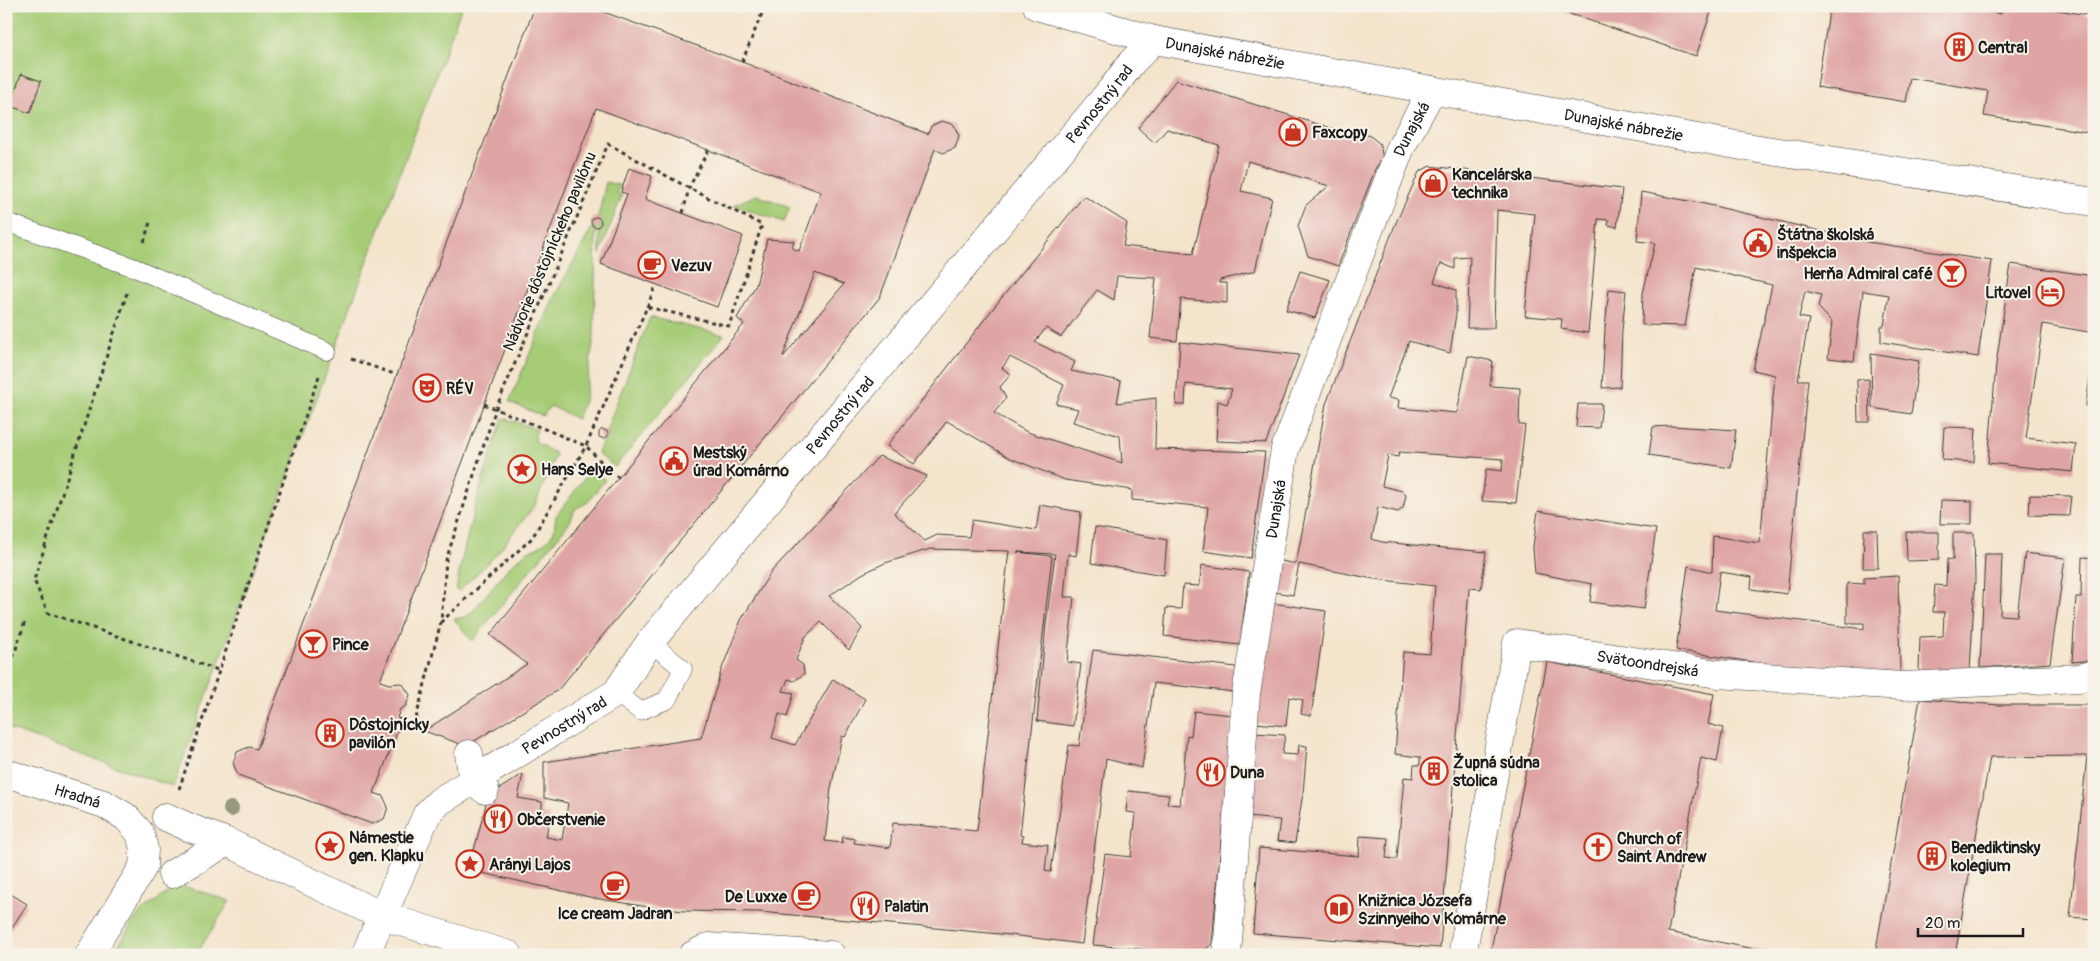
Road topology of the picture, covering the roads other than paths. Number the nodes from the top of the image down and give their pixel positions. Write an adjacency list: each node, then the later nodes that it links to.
1 (1038, 6): 2 (street, Dunajské nábrežie)
2 (1154, 40): 3 (street, Dunajské nábrežie); 7 (street, Pevnostný rad)
3 (1432, 90): 4 (street, Dunajské nábrežie); 20 (street, Dunajská)
4 (2094, 202)
5 (6, 222): 6 (lane)
6 (327, 351)
7 (650, 642): 9 (street, Pevnostný rad); 9 (lane)
8 (2094, 674): 21 (street, Svätoondrejská)
9 (616, 694): 14 (street, Pevnostný rad)
10 (6, 773): 16 (street, Hradná)
11 (166, 817): 12 (street)
12 (227, 842): 13 (street); 14 (street)
13 (172, 874)
14 (382, 916): 15 (street, Pevnostný rad); 17 (street)
15 (366, 952)
16 (89, 955)
17 (509, 955)
18 (693, 955): 19 (street)
19 (831, 955)
20 (1227, 955)
21 (1466, 955)

